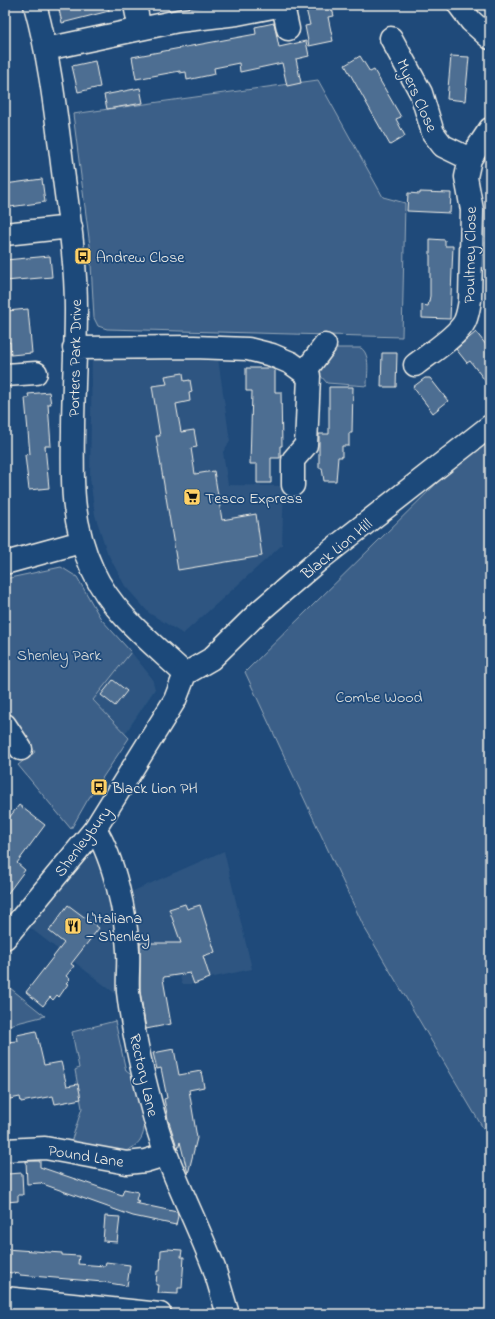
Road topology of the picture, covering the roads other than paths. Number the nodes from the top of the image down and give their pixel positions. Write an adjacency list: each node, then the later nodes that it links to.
1 (35, 5): 9 (street, Porters Park Drive)
2 (136, 5): 5 (street)
3 (283, 5): 5 (street); 6 (street)
4 (460, 5): 8 (street)
5 (140, 28): 9 (street)
6 (288, 29)
7 (391, 38): 11 (street, Myers Close)
8 (490, 38)
9 (46, 49): 12 (street, Porters Park Drive)
10 (490, 129): 11 (street, Poultney Close)
11 (470, 159): 16 (street, Poultney Close)
12 (71, 227): 13 (street); 15 (street, Porters Park Drive)
13 (5, 234)
14 (325, 345): 18 (street)
15 (74, 348): 18 (street); 22 (street, Porters Park Drive)
16 (415, 365)
17 (36, 373): 19 (street)
18 (304, 373): 21 (street)
19 (5, 375)
20 (490, 426): 24 (street, Black Lion Hill)
21 (293, 485)
22 (81, 542): 23 (street); 24 (street, Porters Park Drive)
23 (5, 562)
24 (185, 674): 27 (street, Shenleybury)
25 (5, 725): 26 (street)
26 (21, 749)
27 (95, 829): 28 (street, Shenleybury); 30 (street, Rectory Lane)
28 (5, 938)
29 (5, 1150): 30 (street, Pound Lane)
30 (165, 1154): 33 (street, Rectory Lane)
31 (5, 1298): 32 (street)
32 (160, 1314)
33 (228, 1314)

